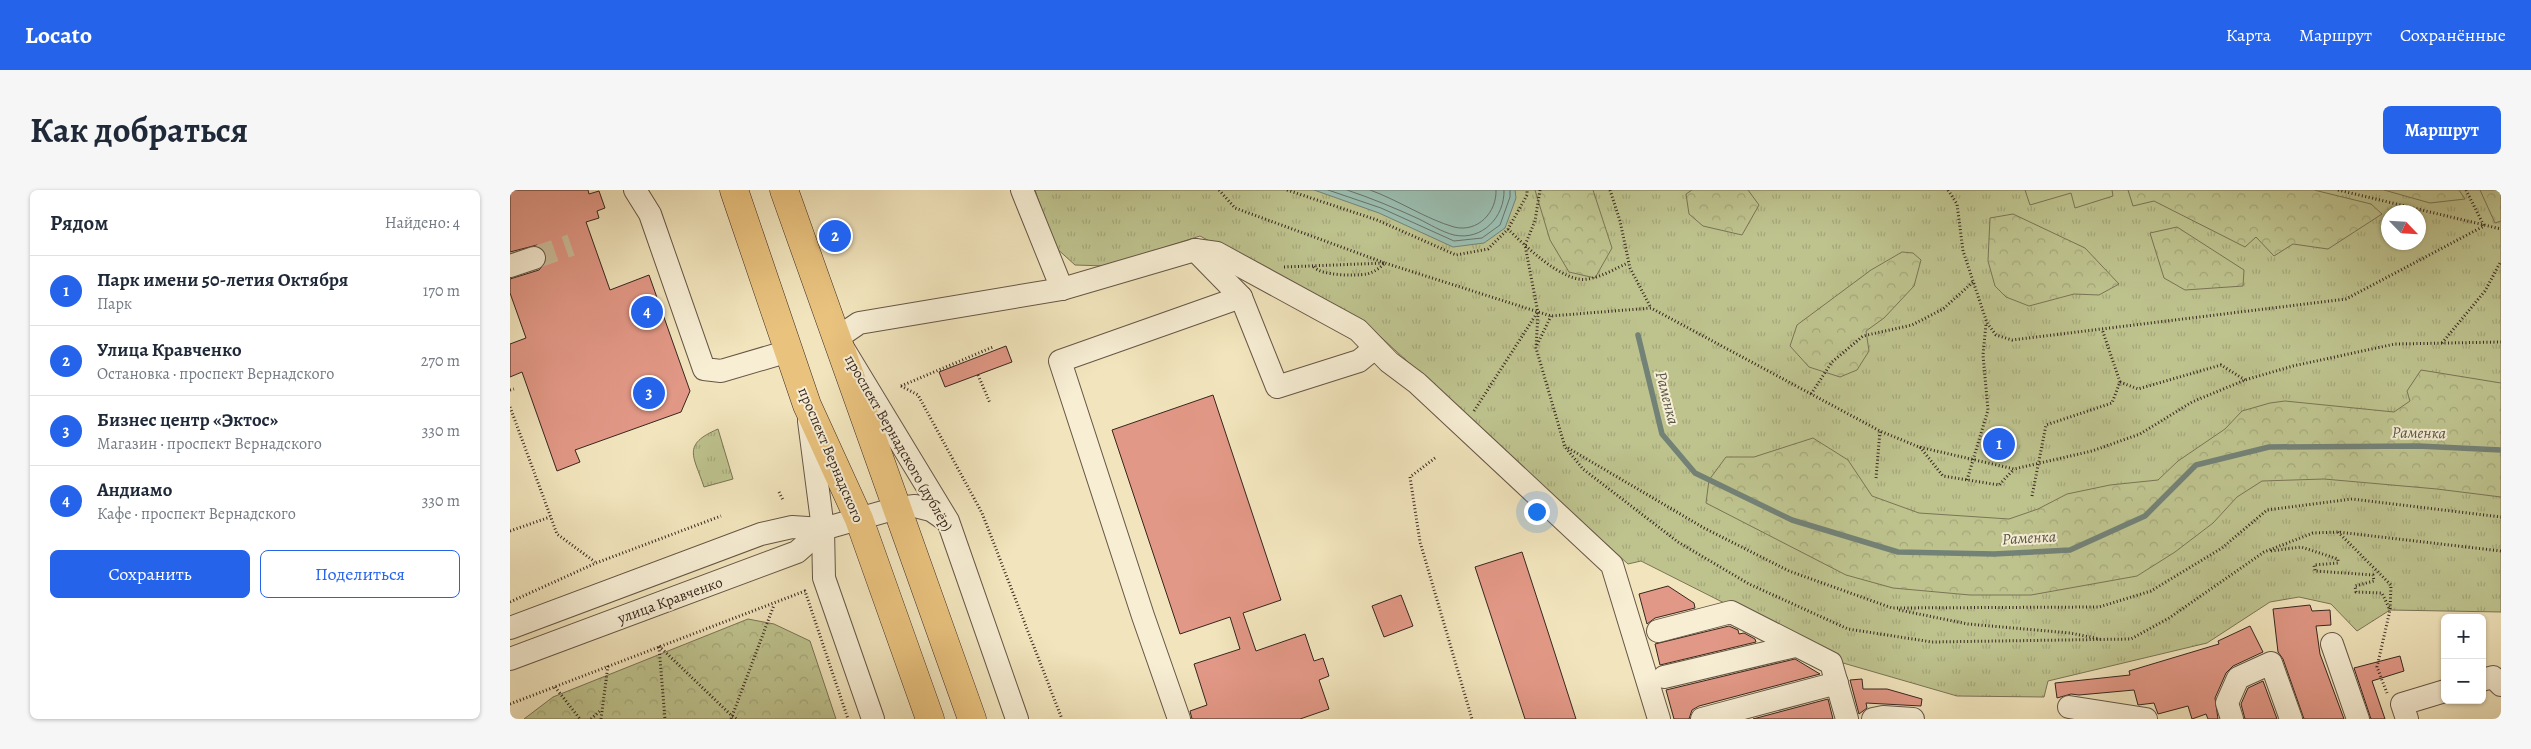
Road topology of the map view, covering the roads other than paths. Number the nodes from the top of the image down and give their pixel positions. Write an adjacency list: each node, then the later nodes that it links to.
1 (635, 190): 12 (street)
2 (734, 190): 12 (main road, проспект Вернадского)
3 (1022, 190): 8 (street)
4 (788, 191): 10 (main road)
5 (1195, 250): 8 (street); 9 (street); 11 (street)
6 (534, 258): 7 (street)
7 (510, 266)
8 (1062, 289): 10 (street)
9 (1241, 297): 11 (street); 36 (street)
10 (837, 338): 14 (main road); 16 (street, проспект Вернадского (дублёр))
11 (1375, 348): 37 (street)
12 (789, 351): 13 (main road, проспект Вернадского)
13 (807, 405): 15 (main road, проспект Вернадского); 17 (street)
14 (897, 508): 15 (street, улица Кравченко); 16 (street, улица Кравченко); 34 (main road)
15 (859, 519): 17 (street, улица Кравченко); 33 (main road, проспект Вернадского)
16 (948, 521): 35 (street, проспект Вернадского (дублёр))
17 (823, 529): 18 (street, улица Кравченко); 19 (street, улица Кравченко); 32 (street)
18 (642, 578): 19 (street); 20 (street, улица Кравченко)
19 (653, 606): 24 (street, улица Кравченко)
20 (510, 628)
21 (1658, 631): 23 (street)
22 (2332, 644): 45 (street)
23 (1794, 646): 25 (street); 27 (street)
24 (510, 659)
25 (1664, 677)
26 (2486, 679): 28 (street)
27 (1837, 683): 38 (street); 39 (street)
28 (2501, 685)
29 (2441, 693): 31 (street)
30 (2069, 707): 42 (street)
31 (2405, 712)
32 (873, 719)
33 (930, 719)
34 (972, 719)
35 (1018, 719)
36 (1180, 719)
37 (1659, 719)
38 (1702, 719)
39 (1846, 719)
40 (1873, 719): 41 (street)
41 (1913, 719)
42 (2146, 719)
43 (2232, 719): 44 (street)
44 (2291, 719)
45 (2358, 719)

